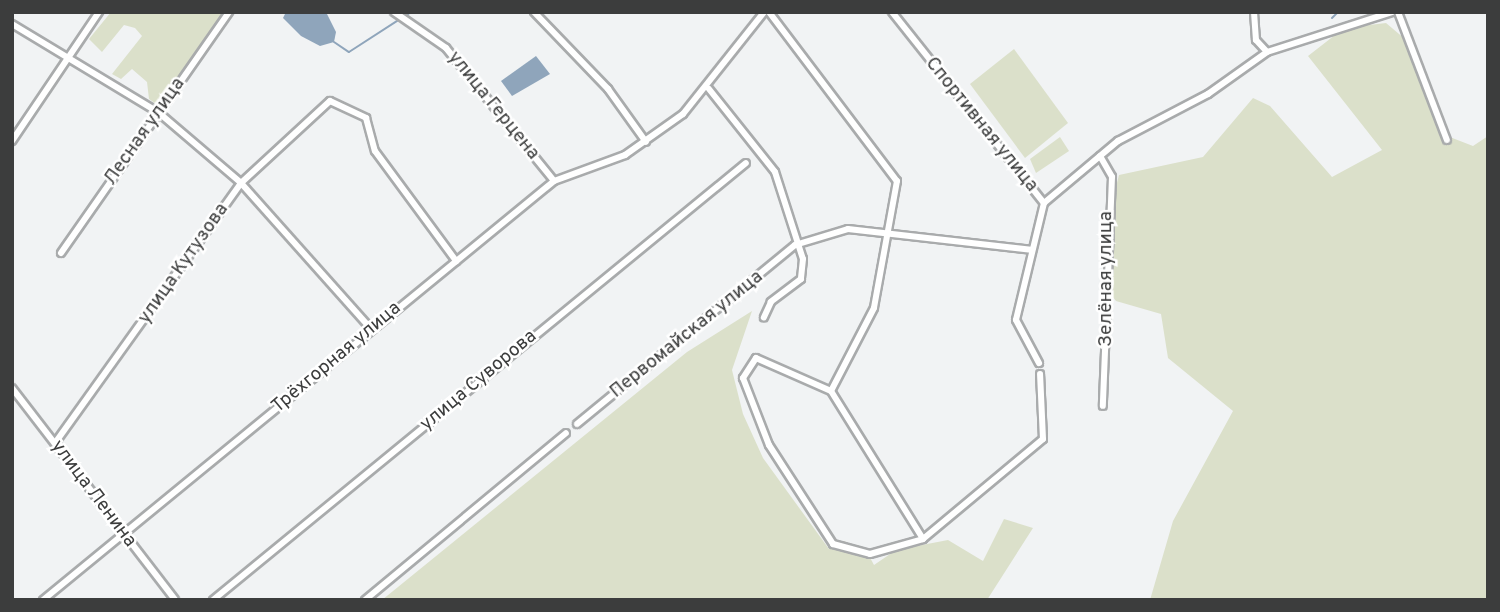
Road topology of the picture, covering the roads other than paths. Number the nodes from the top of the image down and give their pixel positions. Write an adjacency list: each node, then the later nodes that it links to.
1 (99, 12): 13 (street)
2 (229, 12): 15 (street, Лесная улица)
3 (394, 12): 21 (street, улица Герцена)
4 (534, 12): 18 (street)
5 (764, 12): 14 (street, Трёхгорная улица)
6 (769, 12): 24 (street)
7 (892, 12): 23 (street, Спортивная улица)
8 (1254, 12): 12 (street)
9 (1392, 12): 12 (street)
10 (1398, 12): 16 (street)
11 (12, 24): 13 (street)
12 (1267, 52): 19 (street)
13 (65, 59): 15 (street); 17 (street)
14 (709, 89): 18 (street, Трёхгорная улица); 25 (street)
15 (158, 112): 22 (street); 27 (street, Лесная улица)
16 (1447, 140)
17 (12, 141)
18 (646, 142): 21 (street, Трёхгорная улица)
19 (1100, 156): 23 (street); 35 (street, Зелёная улица)
20 (746, 163): 43 (street, улица Суворова)
21 (554, 181): 28 (street, Трёхгорная улица)
22 (241, 183): 28 (street, улица Кутузова); 30 (street); 38 (street, улица Кутузова)
23 (1044, 203): 26 (street, Спортивная улица)
24 (887, 230): 25 (street); 26 (street); 34 (street)
25 (795, 245): 29 (street); 36 (street, Первомайская улица)
26 (1031, 250): 31 (street, Спортивная улица)
27 (61, 253)
28 (456, 261): 30 (street, Трёхгорная улица)
29 (764, 317)
30 (370, 329): 39 (street, Трёхгорная улица)
31 (1039, 363)
32 (1040, 374): 40 (street)
33 (12, 388): 38 (street, улица Ленина)
34 (831, 391): 40 (street); 40 (street)
35 (1103, 406)
36 (577, 424)
37 (566, 433): 44 (street)
38 (55, 443): 39 (street, улица Ленина)
39 (124, 536): 41 (street, Трёхгорная улица); 42 (street, улица Ленина)
40 (923, 539)
41 (43, 600)
42 (175, 600)
43 (213, 600)
44 (365, 600)

